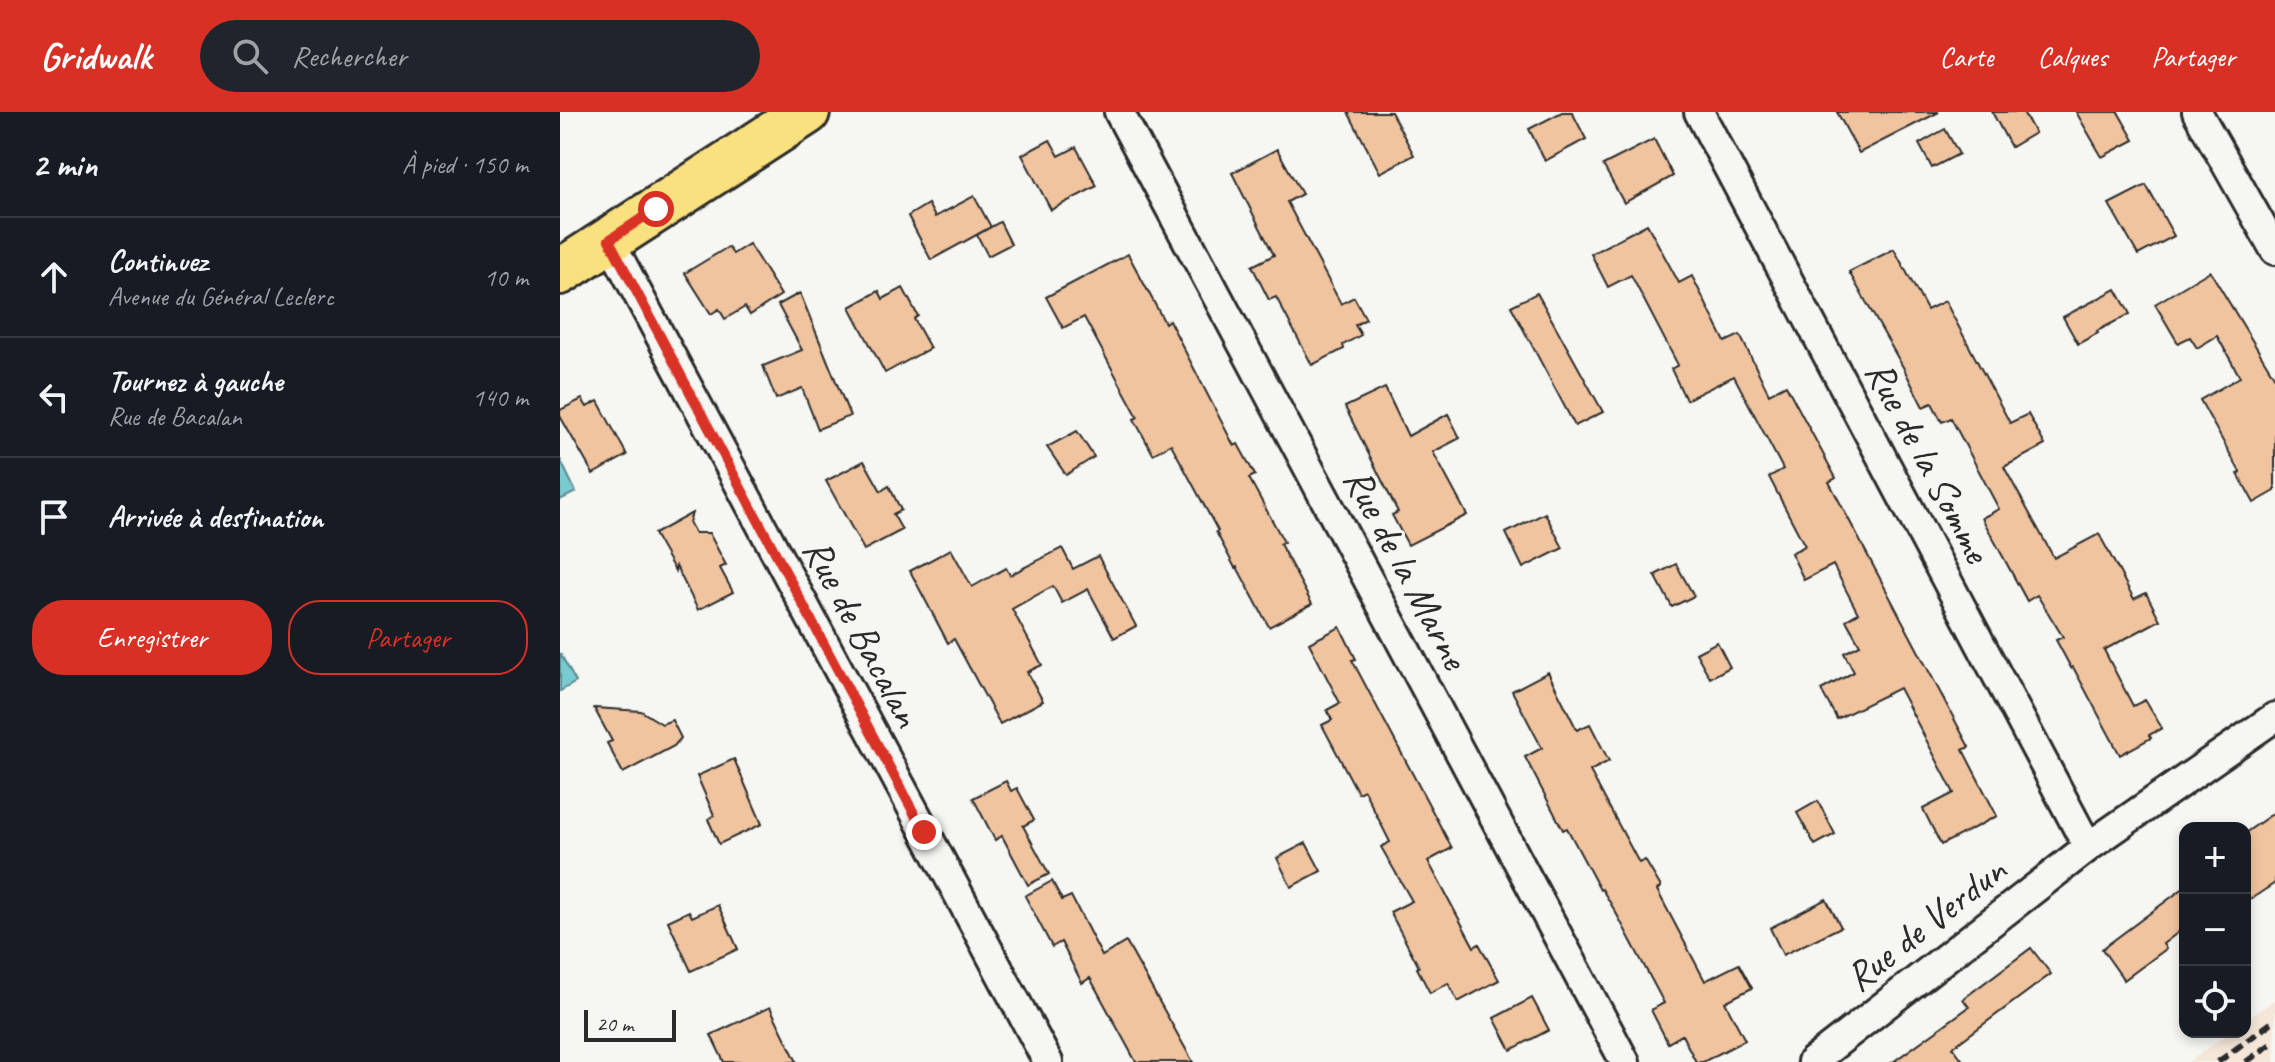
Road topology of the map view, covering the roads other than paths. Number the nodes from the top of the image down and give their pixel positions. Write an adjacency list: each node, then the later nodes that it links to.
1 (807, 112): 5 (main road)
2 (1119, 112): 11 (street, Rue de la Marne)
3 (1699, 112): 9 (street, Rue de la Somme)
4 (2197, 112): 6 (street)
5 (609, 240): 7 (main road); 10 (street, Rue de Bacalan)
6 (2275, 250)
7 (560, 272)
8 (2275, 717): 9 (street, Rue de Verdun)
9 (2088, 847): 12 (street, Rue de Verdun)
10 (1048, 1062)
11 (1625, 1062)
12 (1812, 1062)

